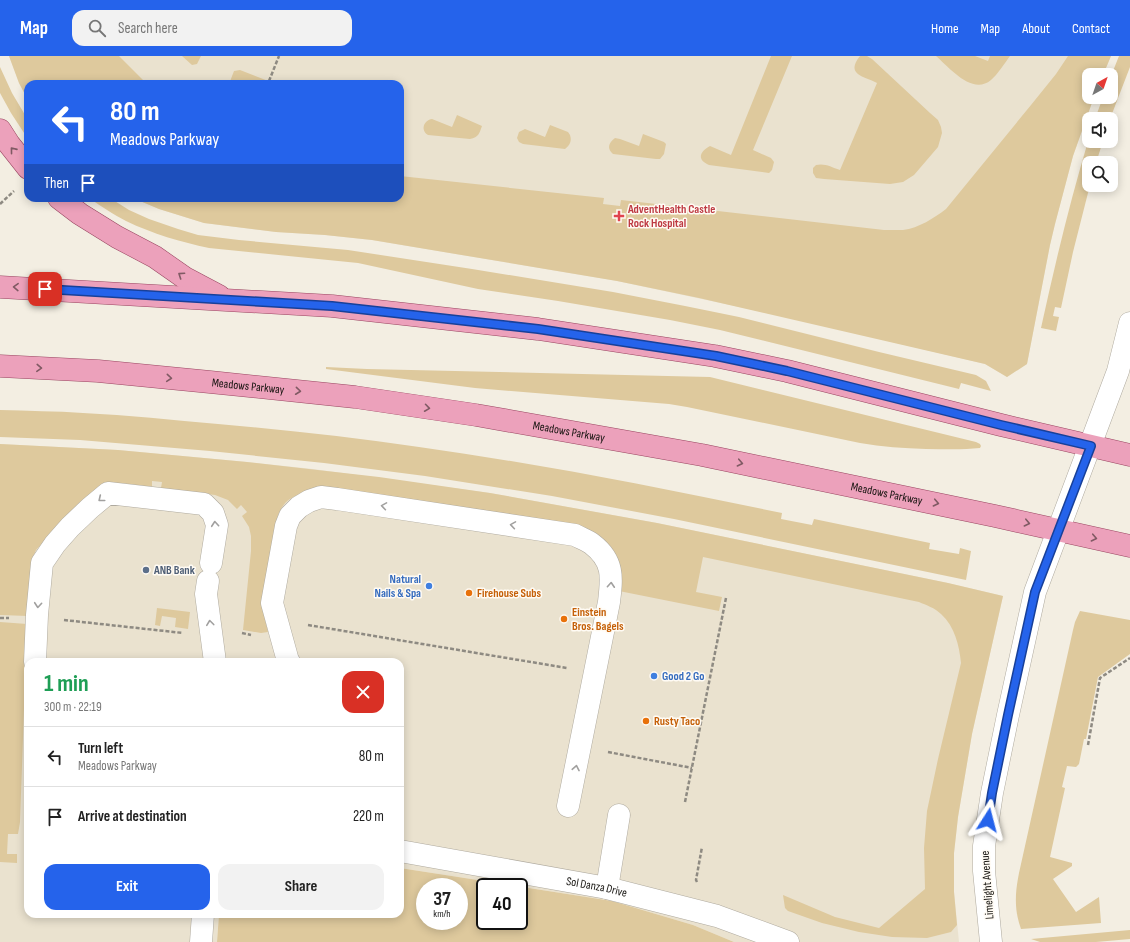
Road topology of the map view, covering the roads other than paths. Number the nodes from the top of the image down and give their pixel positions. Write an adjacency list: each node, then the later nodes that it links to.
1 (0, 130): 2 (main road, one-way to 1)
2 (24, 163)
3 (64, 202): 5 (main road, one-way to 3)
4 (0, 287): 5 (main road, one-way to 4)
5 (228, 300): 8 (main road)
6 (1130, 323): 8 (street, Limelight Avenue)
7 (0, 366): 10 (main road, Meadows Parkway, one-way to 10)
8 (1091, 446): 9 (main road); 10 (street, Limelight Avenue)
9 (1130, 455)
10 (1059, 530): 11 (main road, Meadows Parkway, one-way to 11); 22 (street, Limelight Avenue)
11 (1130, 546)
12 (35, 658): 13 (street, one-way to 12)
13 (215, 658)
14 (287, 658): 15 (street, one-way to 14)
15 (568, 806)
16 (619, 815): 18 (street)
17 (404, 852): 18 (street, Sol Danza Drive)
18 (607, 888): 21 (street, Sol Danza Drive)
19 (203, 918): 20 (street)
20 (201, 942)
21 (788, 942)
22 (991, 942)

